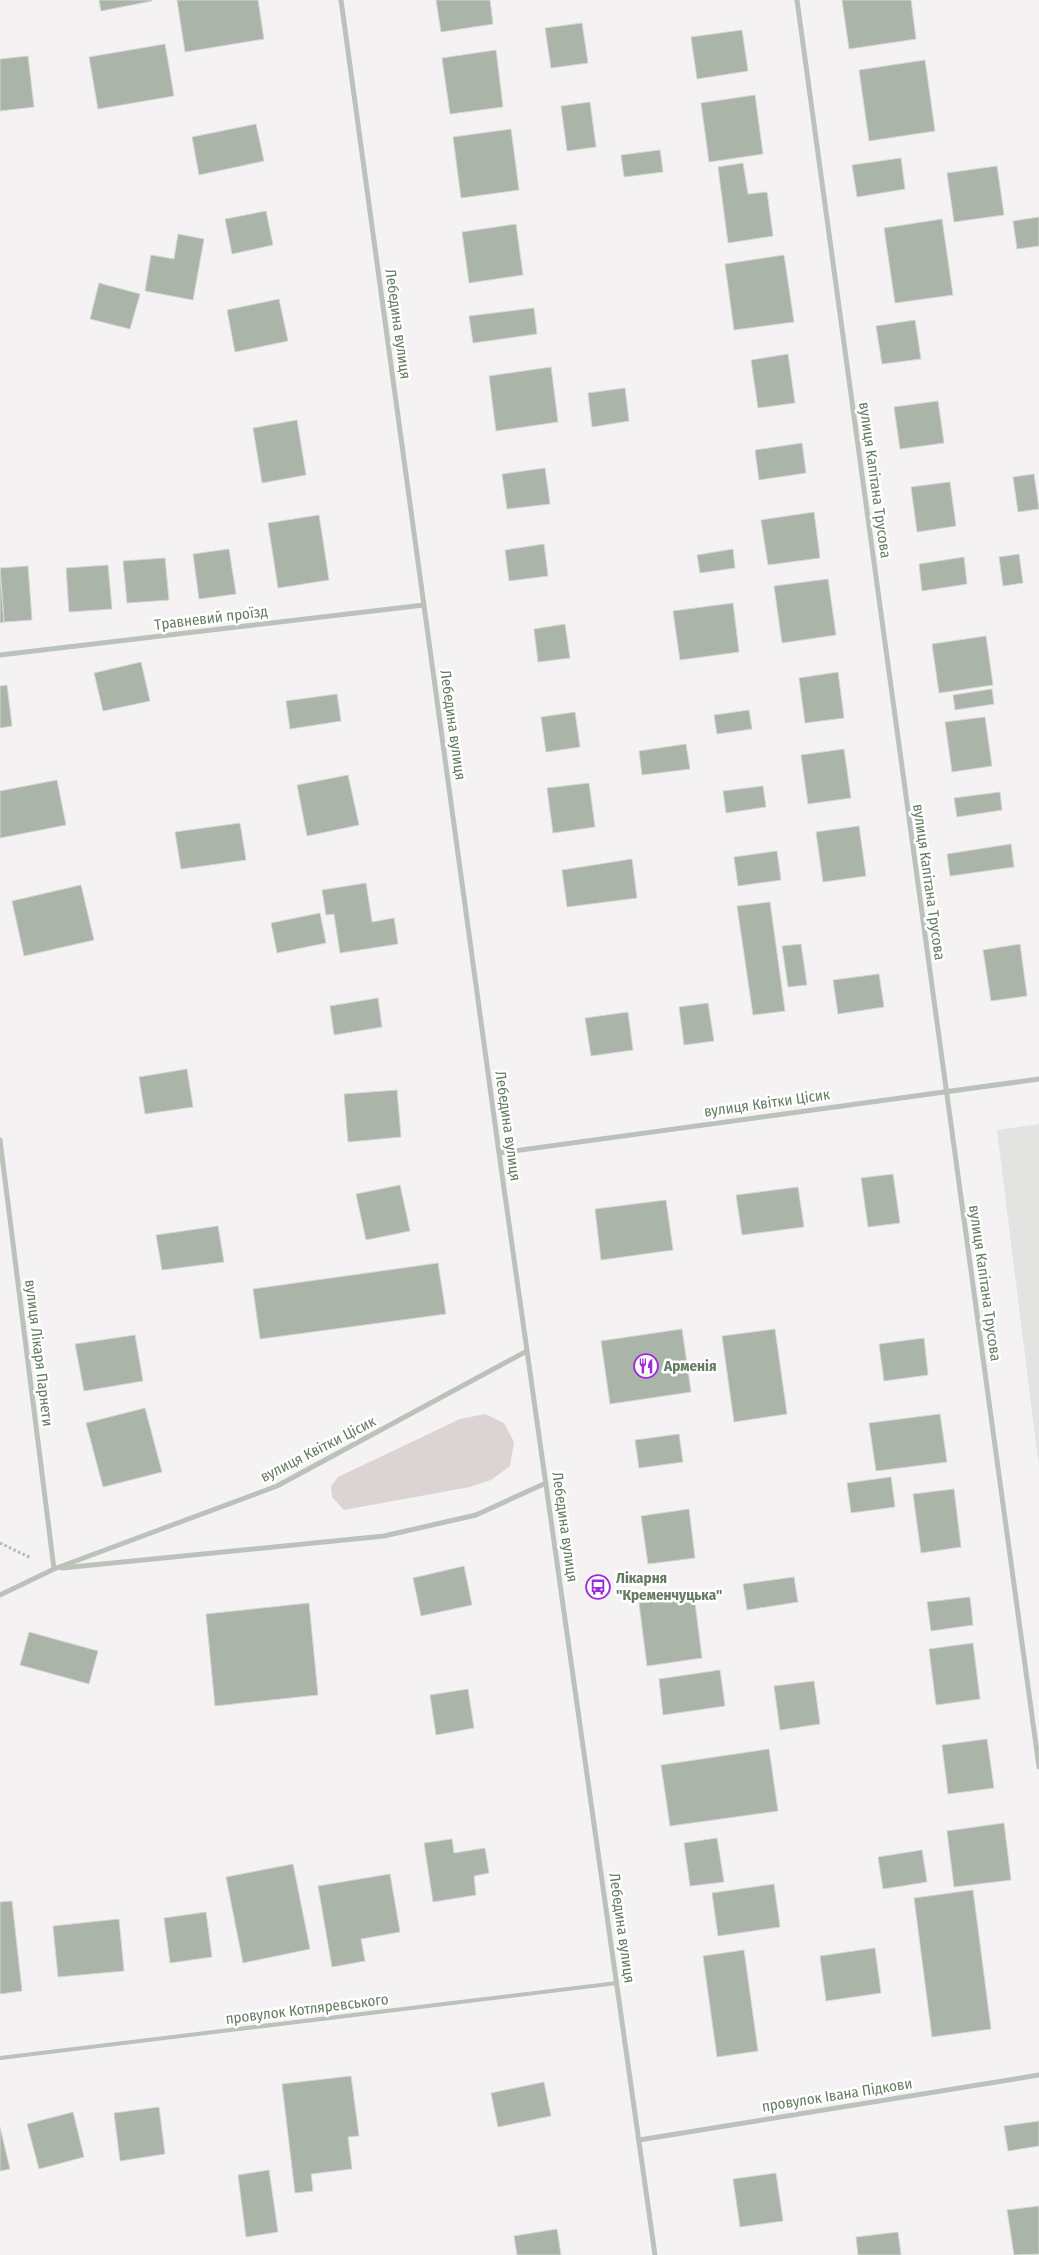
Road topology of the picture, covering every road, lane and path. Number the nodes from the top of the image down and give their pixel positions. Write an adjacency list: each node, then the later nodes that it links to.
1 (341, 0): 3 (street, Лебедина вулиця)
2 (797, 0): 6 (street, вулиця Капітана Трусова)
3 (424, 605): 4 (street, Травневий проїзд); 8 (street, Лебедина вулиця)
4 (0, 655)
5 (1039, 1079): 6 (street, вулиця Квітки Цісик)
6 (945, 1092): 8 (street, вулиця Квітки Цісик); 14 (street, вулиця Капітана Трусова)
7 (0, 1140): 12 (street, вулиця Лікаря Парнети)
8 (499, 1152): 9 (street, Лебедина вулиця)
9 (527, 1351): 10 (street, Лебедина вулиця); 12 (street, вулиця Квітки Цісик)
10 (546, 1483): 12 (street, вулиця Квітки Цісик); 15 (street, Лебедина вулиця)
11 (0, 1544): 12 (path)
12 (54, 1569): 13 (street, вулиця Квітки Цісик)
13 (0, 1595)
14 (1039, 1766)
15 (617, 1983): 16 (lane, провулок Котляревського); 18 (street, Лебедина вулиця)
16 (0, 2058)
17 (1039, 2075): 18 (street, провулок Івана Підкови)
18 (639, 2140): 19 (street, Лебедина вулиця)
19 (655, 2255)

